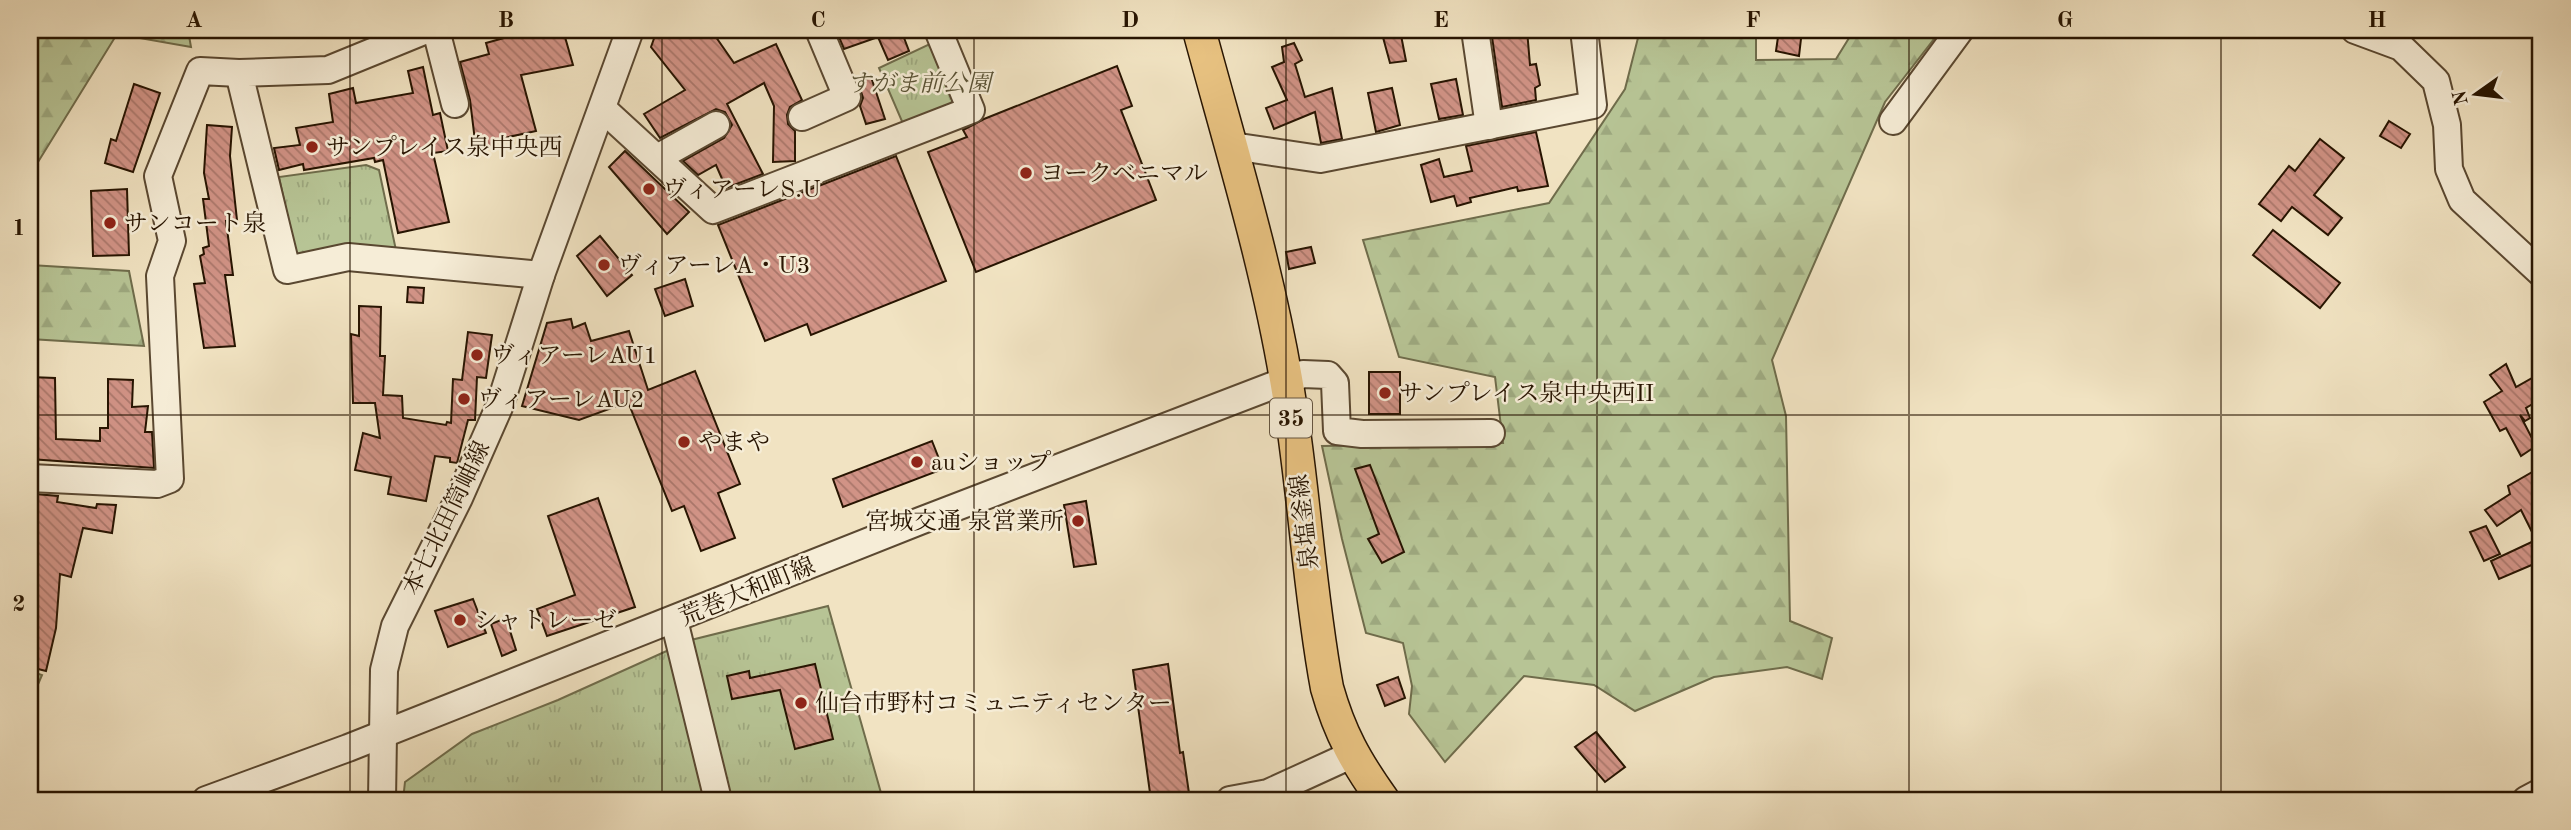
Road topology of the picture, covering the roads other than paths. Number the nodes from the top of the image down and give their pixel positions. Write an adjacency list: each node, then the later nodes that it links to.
1 (426, 30): 11 (street)
2 (436, 30): 12 (street)
3 (630, 30): 13 (street, 本七北田筒岫線)
4 (819, 30): 14 (street)
5 (938, 30): 19 (street)
6 (1199, 30): 18 (main road, 泉塩釜線 / 35)
7 (1475, 30): 17 (street)
8 (1584, 30): 17 (street)
9 (1960, 30): 15 (street)
10 (2355, 30): 20 (street)
11 (239, 73): 21 (street); 24 (street)
12 (455, 104)
13 (603, 108): 19 (street); 21 (street, 本七北田筒岫線)
14 (802, 117)
15 (1893, 121)
16 (716, 125): 19 (street)
17 (1489, 126): 18 (street)
18 (1232, 146): 22 (main road, 泉塩釜線 / 35)
19 (657, 158)
20 (2541, 273)
21 (541, 275): 26 (street, 本七北田筒岫線)
22 (1287, 380): 23 (street, 荒巻大和町線); 25 (street, 荒巻大和町線); 27 (main road, 泉塩釜線 / 35)
23 (1491, 433)
24 (30, 478)
25 (674, 620): 26 (street, 荒巻大和町線); 31 (street)
26 (383, 734): 29 (street, 荒巻大和町線); 30 (street, 本七北田筒岫線)
27 (1351, 755): 32 (street); 33 (main road, 泉塩釜線 / 35)
28 (2541, 792): 34 (street)
29 (206, 800)
30 (382, 800)
31 (718, 800)
32 (1230, 800)
33 (1383, 800)
34 (2526, 800)

